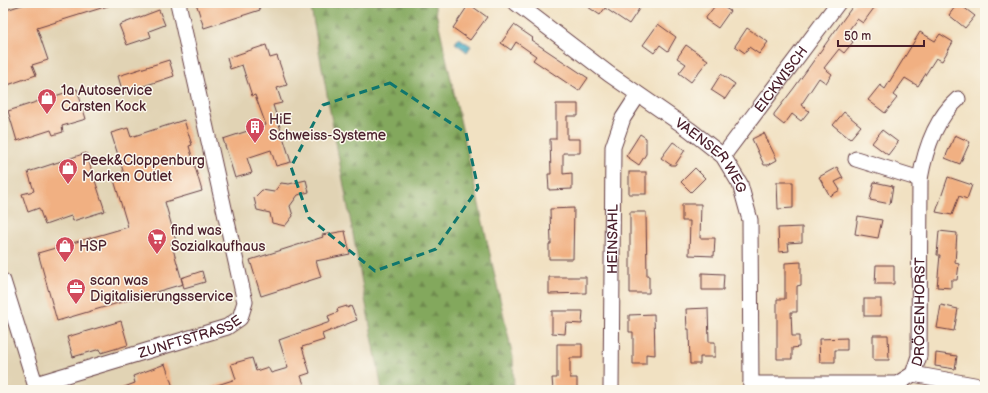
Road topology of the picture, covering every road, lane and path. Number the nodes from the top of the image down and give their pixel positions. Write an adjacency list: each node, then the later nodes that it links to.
1 (178, 3): 11 (street, ZUNFTSTRASSE)
2 (516, 3): 4 (street, VAENSER WEG)
3 (838, 3): 6 (street, EICKWISCH)
4 (638, 95): 6 (street, VAENSER WEG); 14 (street, HEINSAHL)
5 (958, 99): 8 (street, DRÖGENHORST)
6 (723, 156): 12 (street, VAENSER WEG)
7 (856, 159): 8 (street)
8 (920, 179): 10 (street, DRÖGENHORST)
9 (3, 280): 11 (street)
10 (913, 374): 12 (street, DRÖGENHORST); 13 (street)
11 (36, 387)
12 (751, 387)
13 (985, 387)
14 (611, 390)

